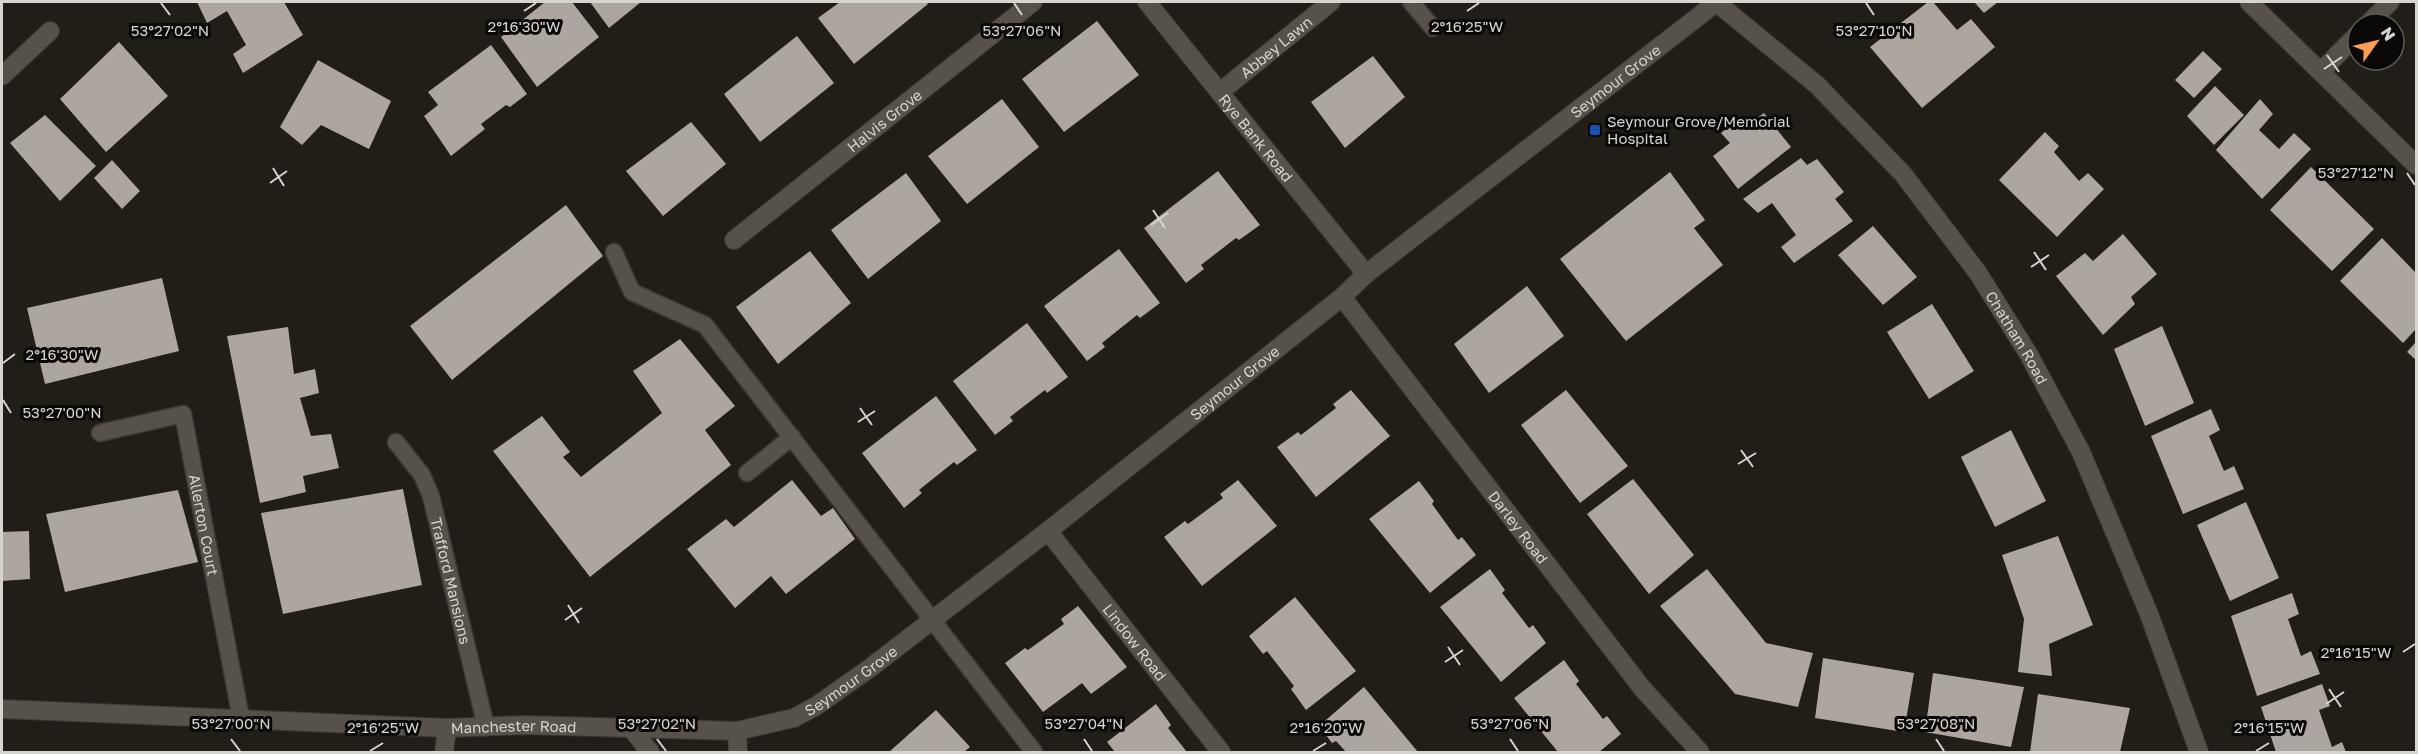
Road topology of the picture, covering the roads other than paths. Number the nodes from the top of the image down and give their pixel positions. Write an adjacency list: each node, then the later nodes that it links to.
1 (1033, 2): 14 (street, Halvis Grove)
2 (1146, 2): 12 (street, Rye Bank Road)
3 (1331, 2): 12 (street, Abbey Lawn)
4 (1411, 2): 7 (lane)
5 (1717, 2): 16 (street, Seymour Grove); 36 (street, Chatham Road)
6 (2249, 2): 10 (street)
7 (1433, 28)
8 (50, 31): 11 (street)
9 (2346, 46): 10 (street)
10 (2321, 71): 13 (street)
11 (2, 76)
12 (1220, 92): 16 (street, Rye Bank Road)
13 (2416, 165)
14 (734, 240)
15 (614, 252): 19 (lane)
16 (1366, 274): 17 (street, Seymour Grove)
17 (1342, 297): 22 (street, Seymour Grove); 35 (street, Darley Road)
18 (100, 433): 25 (lane, Allerton Court)
19 (792, 437): 21 (lane); 23 (lane)
20 (396, 442): 26 (lane, Trafford Mansions)
21 (747, 473)
22 (1048, 531): 23 (street, Seymour Grove); 34 (street, Lindow Road)
23 (932, 620): 29 (street, Seymour Grove); 33 (lane)
24 (2, 709): 25 (street, Manchester Road)
25 (241, 718): 27 (street, Manchester Road)
26 (486, 726): 27 (street, Manchester Road); 28 (street, Manchester Road)
27 (447, 728): 30 (street)
28 (631, 728): 29 (street, Manchester Road); 31 (street)
29 (737, 731): 32 (street)
30 (444, 753)
31 (650, 753)
32 (738, 753)
33 (1034, 753)
34 (1221, 753)
35 (1700, 753)
36 (2199, 753)

